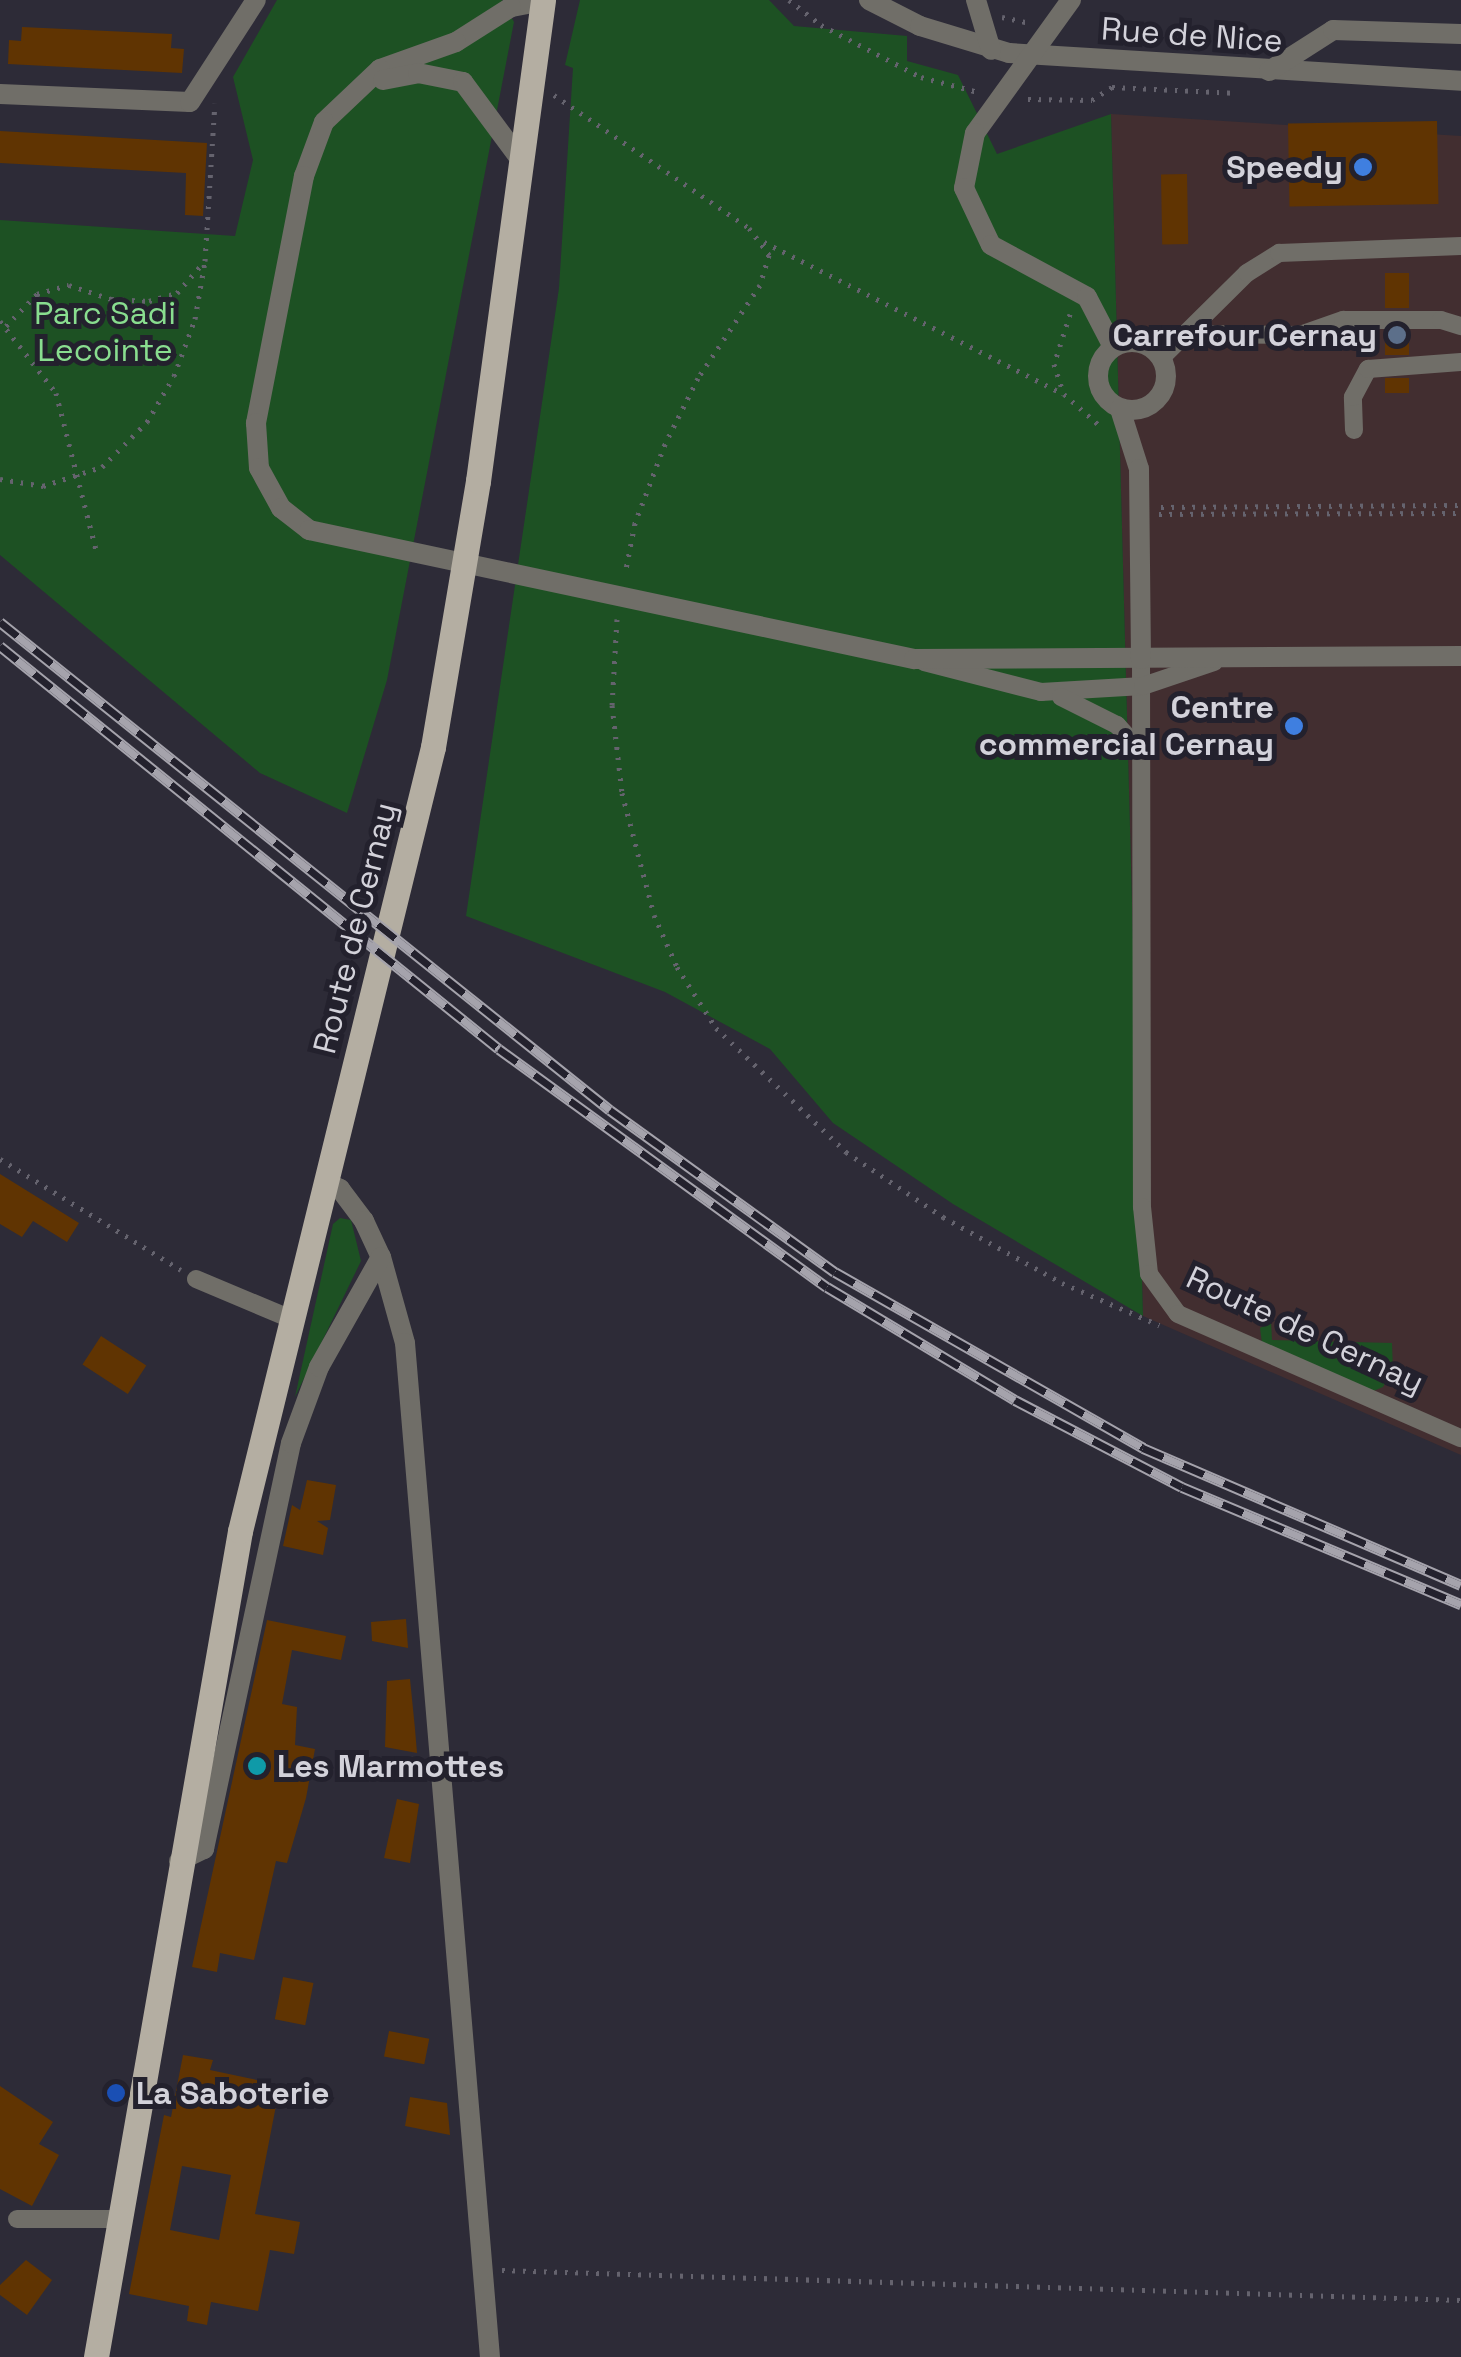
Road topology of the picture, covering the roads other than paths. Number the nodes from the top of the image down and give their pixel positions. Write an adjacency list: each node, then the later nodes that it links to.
1 (256, 0): 12 (street)
2 (542, 0): 11 (street); 13 (main road, Route de Cernay)
3 (868, 0): 7 (street, Rue de Nice)
4 (976, 0): 7 (street)
5 (1072, 0): 8 (street)
6 (1461, 34): 9 (street)
7 (990, 50): 8 (street, Rue de Nice)
8 (1031, 54): 9 (street, Rue de Nice); 17 (street)
9 (1268, 71): 10 (street, Rue de Nice)
10 (1461, 81)
11 (353, 92): 13 (street); 23 (street)
12 (0, 94)
13 (518, 155): 29 (main road, Route de Cernay)
14 (1461, 246): 16 (lane)
15 (1461, 326): 16 (lane)
16 (1183, 334): 18 (lane)
17 (1113, 347): 18 (street); 20 (street)
18 (1162, 358): 20 (street)
19 (1461, 362): 21 (lane)
20 (1120, 408): 24 (street)
21 (1354, 430)
22 (1461, 656): 25 (street)
23 (914, 659): 24 (street); 27 (lane)
24 (1141, 659): 25 (street); 26 (lane, Route de Cernay)
25 (1214, 662): 26 (lane)
26 (1143, 686): 27 (lane); 28 (lane, Route de Cernay)
27 (1041, 692): 28 (lane)
28 (1143, 754): 33 (lane, Route de Cernay)
29 (325, 1182): 30 (street); 32 (main road, Route de Cernay)
30 (382, 1258): 34 (street); 38 (street)
31 (196, 1279): 32 (lane)
32 (291, 1319): 34 (main road, Route de Cernay)
33 (1461, 1438)
34 (179, 1861): 36 (main road, Route de Cernay)
35 (18, 2218): 36 (lane)
36 (118, 2219): 37 (main road, Route de Cernay)
37 (96, 2357)
38 (490, 2357)

